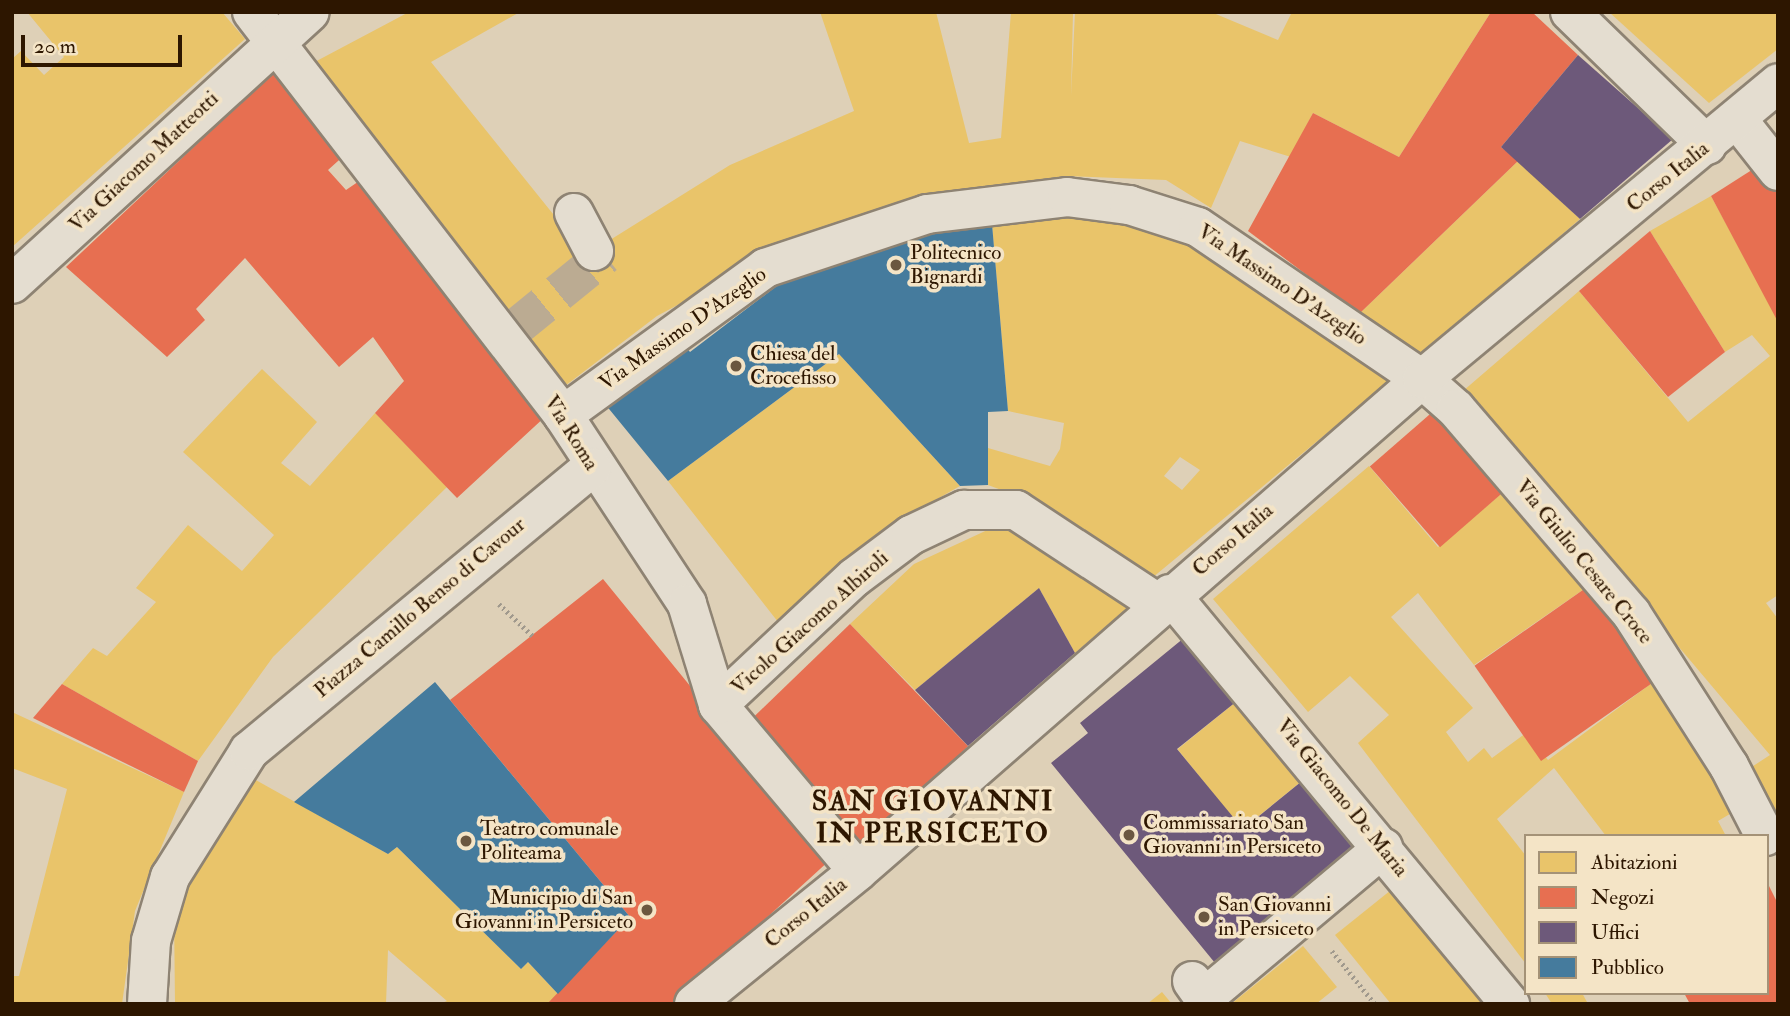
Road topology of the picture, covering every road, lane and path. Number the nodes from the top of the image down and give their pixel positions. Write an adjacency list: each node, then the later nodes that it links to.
1 (252, 12): 4 (street, Via Roma)
2 (310, 12): 4 (street, Via Giacomo Matteotti)
3 (1570, 12): 7 (street)
4 (277, 40): 11 (street, Via Giacomo Matteotti); 13 (street, Via Roma)
5 (1778, 83): 6 (street, Corso Italia)
6 (1737, 120): 7 (street, Corso Italia); 8 (street)
7 (1707, 145): 12 (street, Corso Italia)
8 (1778, 171)
9 (574, 213): 10 (street)
10 (594, 251)
11 (12, 284)
12 (1422, 379): 13 (street, Via Massimo D'Azeglio); 15 (street, Corso Italia); 17 (street, Via Giulio Cesare Croce)
13 (563, 415): 14 (street, Via Roma)
14 (592, 467): 16 (street, Via Roma); 24 (street, Piazza Camillo Benso di Cavour)
15 (1165, 599): 16 (street, Vicolo Giacomo Albiroli); 19 (street, Via Giacomo De Maria); 21 (street, Corso Italia)
16 (718, 705): 21 (street, Via Roma)
17 (1764, 834)
18 (1769, 845): 20 (street)
19 (1383, 848): 22 (street); 27 (street, Via Giacomo De Maria)
20 (1778, 862)
21 (858, 871): 25 (street, Corso Italia)
22 (1303, 915): 23 (street); 26 (path)
23 (1192, 981)
24 (147, 1004)
25 (694, 1004)
26 (1375, 1004)
27 (1510, 1004)

